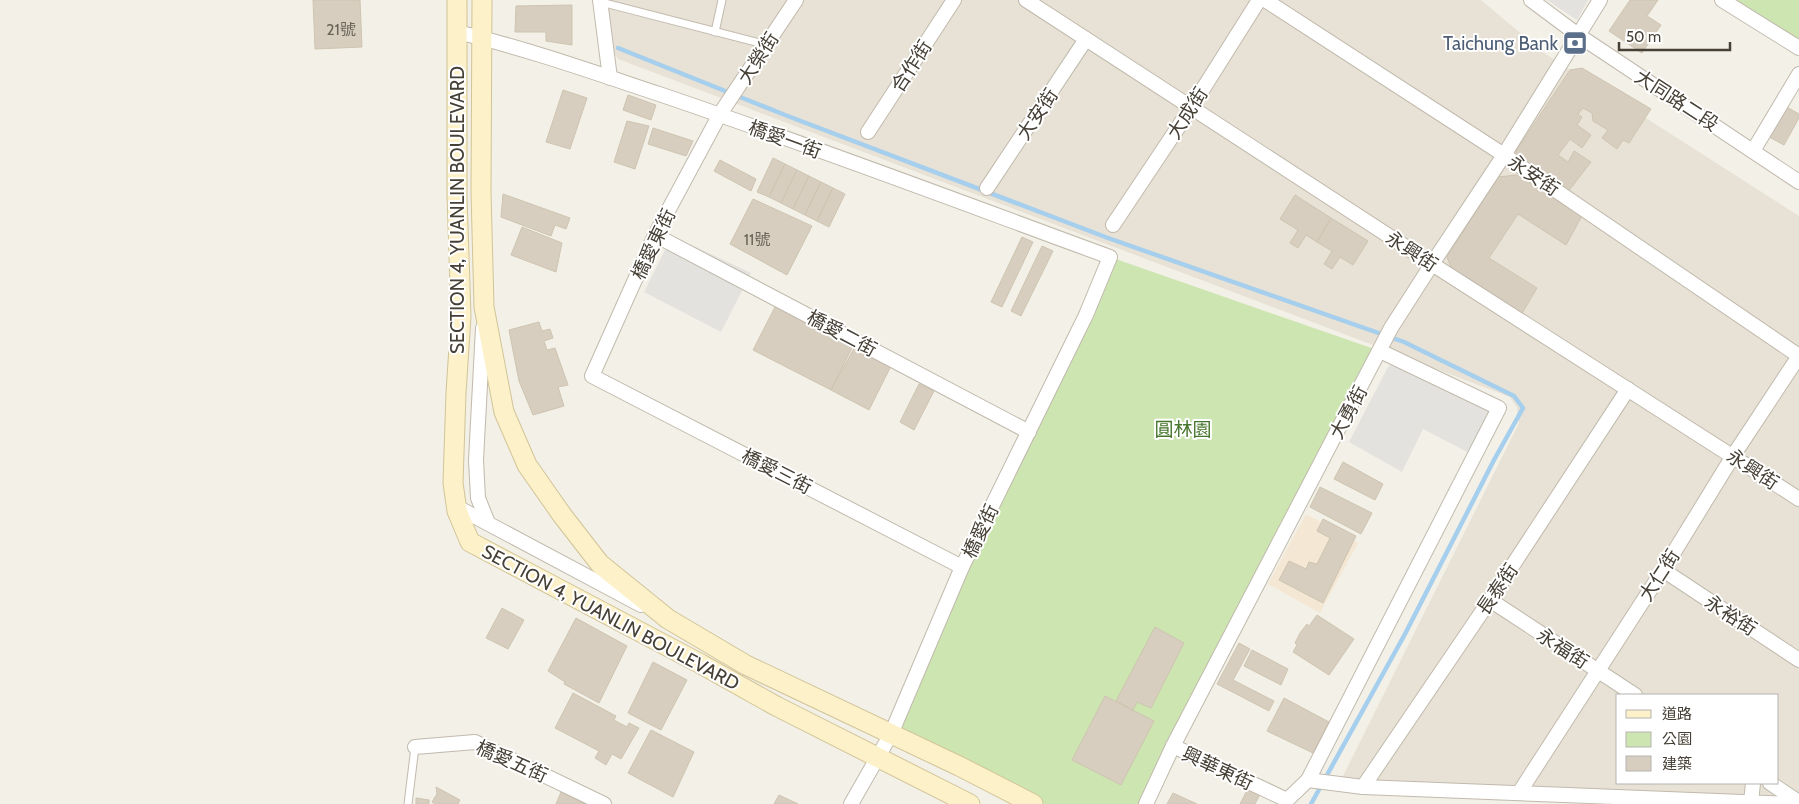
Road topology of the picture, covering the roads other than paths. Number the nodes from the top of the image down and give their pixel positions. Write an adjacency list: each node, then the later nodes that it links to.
1 (457, 0): 13 (main road, SECTION 4, YUANLIN BOULEVARD)
2 (482, 0): 16 (main road, SECTION 4, YUANLIN BOULEVARD)
3 (722, 0): 14 (lane)
4 (796, 0): 18 (street, 大榮街)
5 (954, 0): 24 (street, 合作街)
6 (1026, 0): 17 (street, 永興街)
7 (1259, 0): 22 (street, 大成街)
8 (1264, 0): 26 (street, 永安街)
9 (1531, 0): 15 (street, 大同路二段)
10 (1600, 0): 15 (street, 大勇街)
11 (1722, 0): 19 (street)
12 (600, 1): 14 (lane); 21 (street)
13 (457, 32): 16 (street, 橋愛一街); 41 (main road, SECTION 4, YUANLIN BOULEVARD)
14 (715, 32): 18 (lane)
15 (1578, 36): 25 (street, 大同路二段); 26 (street, 大勇街)
16 (482, 38): 21 (street, 橋愛一街); 33 (main road, SECTION 4, YUANLIN BOULEVARD)
17 (1086, 39): 22 (street, 永興街); 28 (street, 大安街)
18 (767, 45): 23 (street, 大榮街)
19 (1799, 48)
20 (1799, 74): 25 (street)
21 (610, 78): 23 (street, 橋愛一街)
22 (1191, 108): 29 (street, 大成街); 32 (street, 永興街)
23 (723, 110): 30 (street, 橋愛東街); 31 (street, 橋愛一街)
24 (868, 132)
25 (1753, 151): 27 (street, 大同路二段)
26 (1504, 155): 32 (street, 大勇街); 35 (street, 永安街)
27 (1799, 182)
28 (987, 188)
29 (1114, 225)
30 (655, 235): 36 (street, 橋愛東街); 38 (street, 橋愛二街)
31 (1110, 257): 38 (street, 橋愛街)
32 (1432, 264): 34 (street, 大勇街); 37 (street, 永興街)
33 (484, 307): 42 (street); 46 (main road, SECTION 4, YUANLIN BOULEVARD)
34 (1381, 348): 51 (street, 大勇街); 54 (street)
35 (1799, 356): 39 (street, 大仁街)
36 (592, 376): 43 (street, 橋愛三街)
37 (1628, 389): 39 (street, 永興街); 45 (street, 長泰街)
38 (1029, 432): 43 (street, 橋愛街)
39 (1733, 456): 40 (street, 永興街); 44 (street, 大仁街)
40 (1799, 499)
41 (457, 507): 42 (street); 53 (main road, SECTION 4, YUANLIN BOULEVARD)
42 (488, 523): 46 (street)
43 (962, 567): 50 (street, 橋愛街)
44 (1663, 570): 47 (street, 永裕街); 48 (street, 大仁街)
45 (1490, 600): 48 (street, 永福街); 57 (street, 長泰街)
46 (668, 619): 50 (main road, SECTION 4, YUANLIN BOULEVARD)
47 (1799, 660)
48 (1597, 670): 49 (street, 永福街); 58 (street, 大仁街)
49 (1633, 694)
50 (891, 734): 53 (street, 橋愛街); 65 (main road, SECTION 4, YUANLIN BOULEVARD)
51 (1173, 746): 54 (street, 興華東街); 66 (street, 大勇街)
52 (415, 747): 61 (lane); 62 (street, 橋愛五街)
53 (877, 756): 63 (street, 橋愛街); 64 (main road, SECTION 4, YUANLIN BOULEVARD)
54 (1310, 780): 57 (street)
55 (1753, 784): 59 (street)
56 (1772, 784): 60 (street)
57 (1363, 788): 58 (street)
58 (1519, 793): 59 (street)
59 (1751, 802): 67 (street)
60 (1799, 802)
61 (408, 804)
62 (604, 804)
63 (851, 804)
64 (970, 804)
65 (1033, 804)
66 (1146, 804)
67 (1792, 804)

